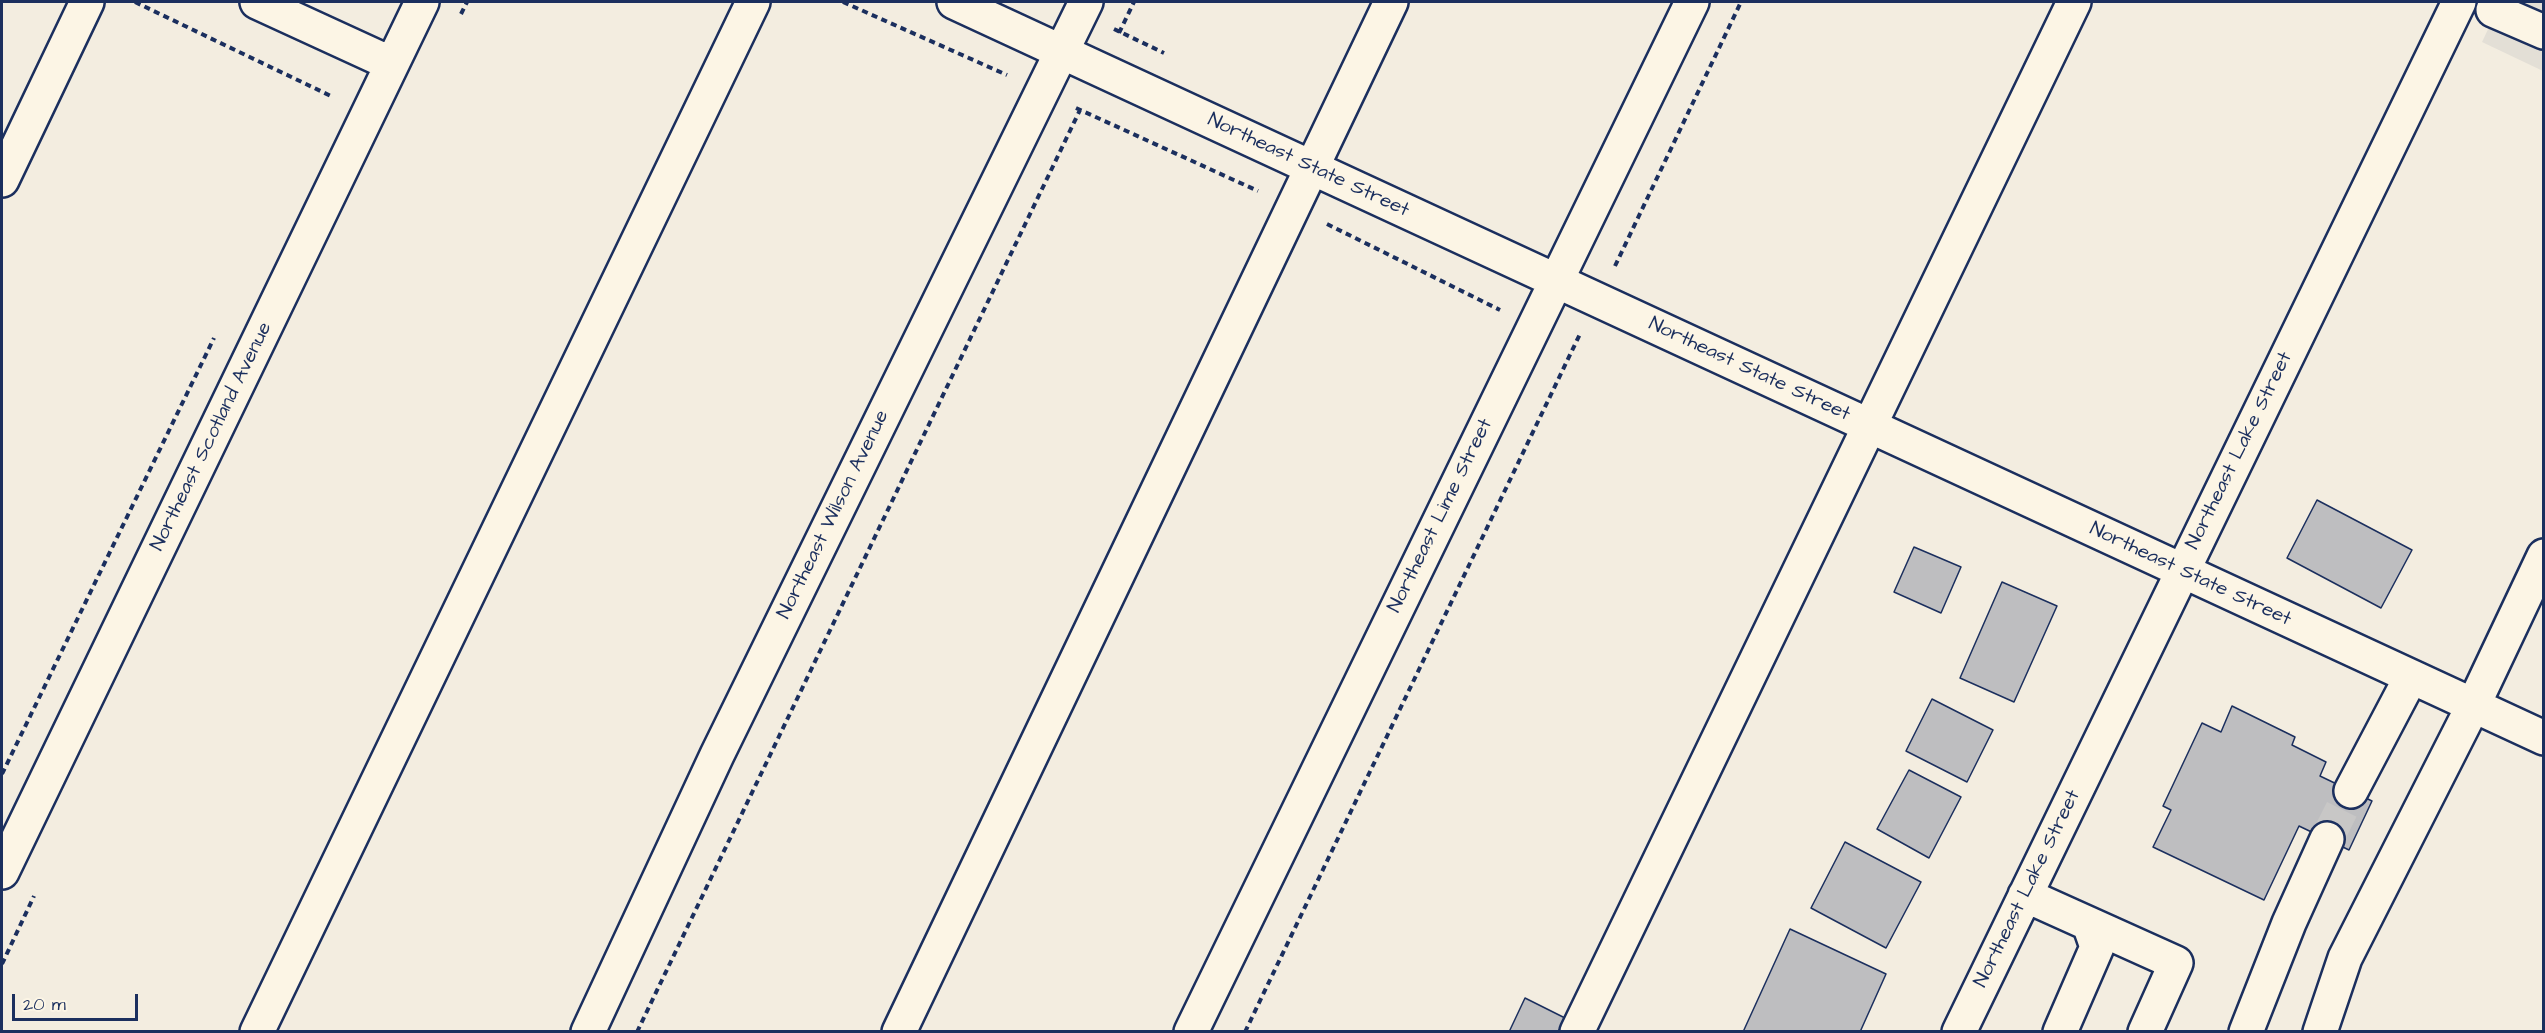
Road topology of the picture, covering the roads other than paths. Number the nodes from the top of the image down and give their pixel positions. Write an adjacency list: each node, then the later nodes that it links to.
1 (87, 2): 16 (street)
2 (257, 2): 14 (street)
3 (422, 2): 14 (street, Northeast Scotland Avenue)
4 (753, 2): 29 (street)
5 (954, 2): 13 (street, Northeast State Street)
6 (1391, 2): 15 (street)
7 (1692, 2): 17 (street, Northeast Lime Street)
8 (2074, 2): 18 (street)
9 (2459, 2): 20 (street, Northeast Lake Street)
10 (1082, 8): 13 (street, Northeast Wilson Avenue)
11 (2493, 10): 12 (street)
12 (2544, 32)
13 (1061, 51): 15 (street, Northeast State Street); 30 (street, Northeast Wilson Avenue)
14 (392, 64): 26 (street, Northeast Scotland Avenue)
15 (1311, 167): 17 (street, Northeast State Street); 31 (street)
16 (2, 180)
17 (1556, 281): 18 (street, Northeast State Street); 32 (street, Northeast Lime Street)
18 (1870, 426): 20 (street, Northeast State Street); 33 (street)
19 (2544, 556): 22 (street)
20 (2182, 571): 21 (street, Northeast State Street); 27 (street, Northeast Lake Street)
21 (2410, 677): 22 (street, Northeast State Street); 24 (street)
22 (2473, 706): 23 (street, Northeast State Street); 38 (street)
23 (2544, 738)
24 (2352, 791)
25 (2327, 839): 37 (street)
26 (2, 872)
27 (2025, 895): 28 (street); 34 (street, Northeast Lake Street)
28 (2089, 924): 35 (street); 36 (street)
29 (256, 1032)
30 (588, 1032)
31 (899, 1032)
32 (1191, 1032)
33 (1577, 1032)
34 (1959, 1032)
35 (2060, 1032)
36 (2145, 1032)
37 (2246, 1032)
38 (2320, 1032)

